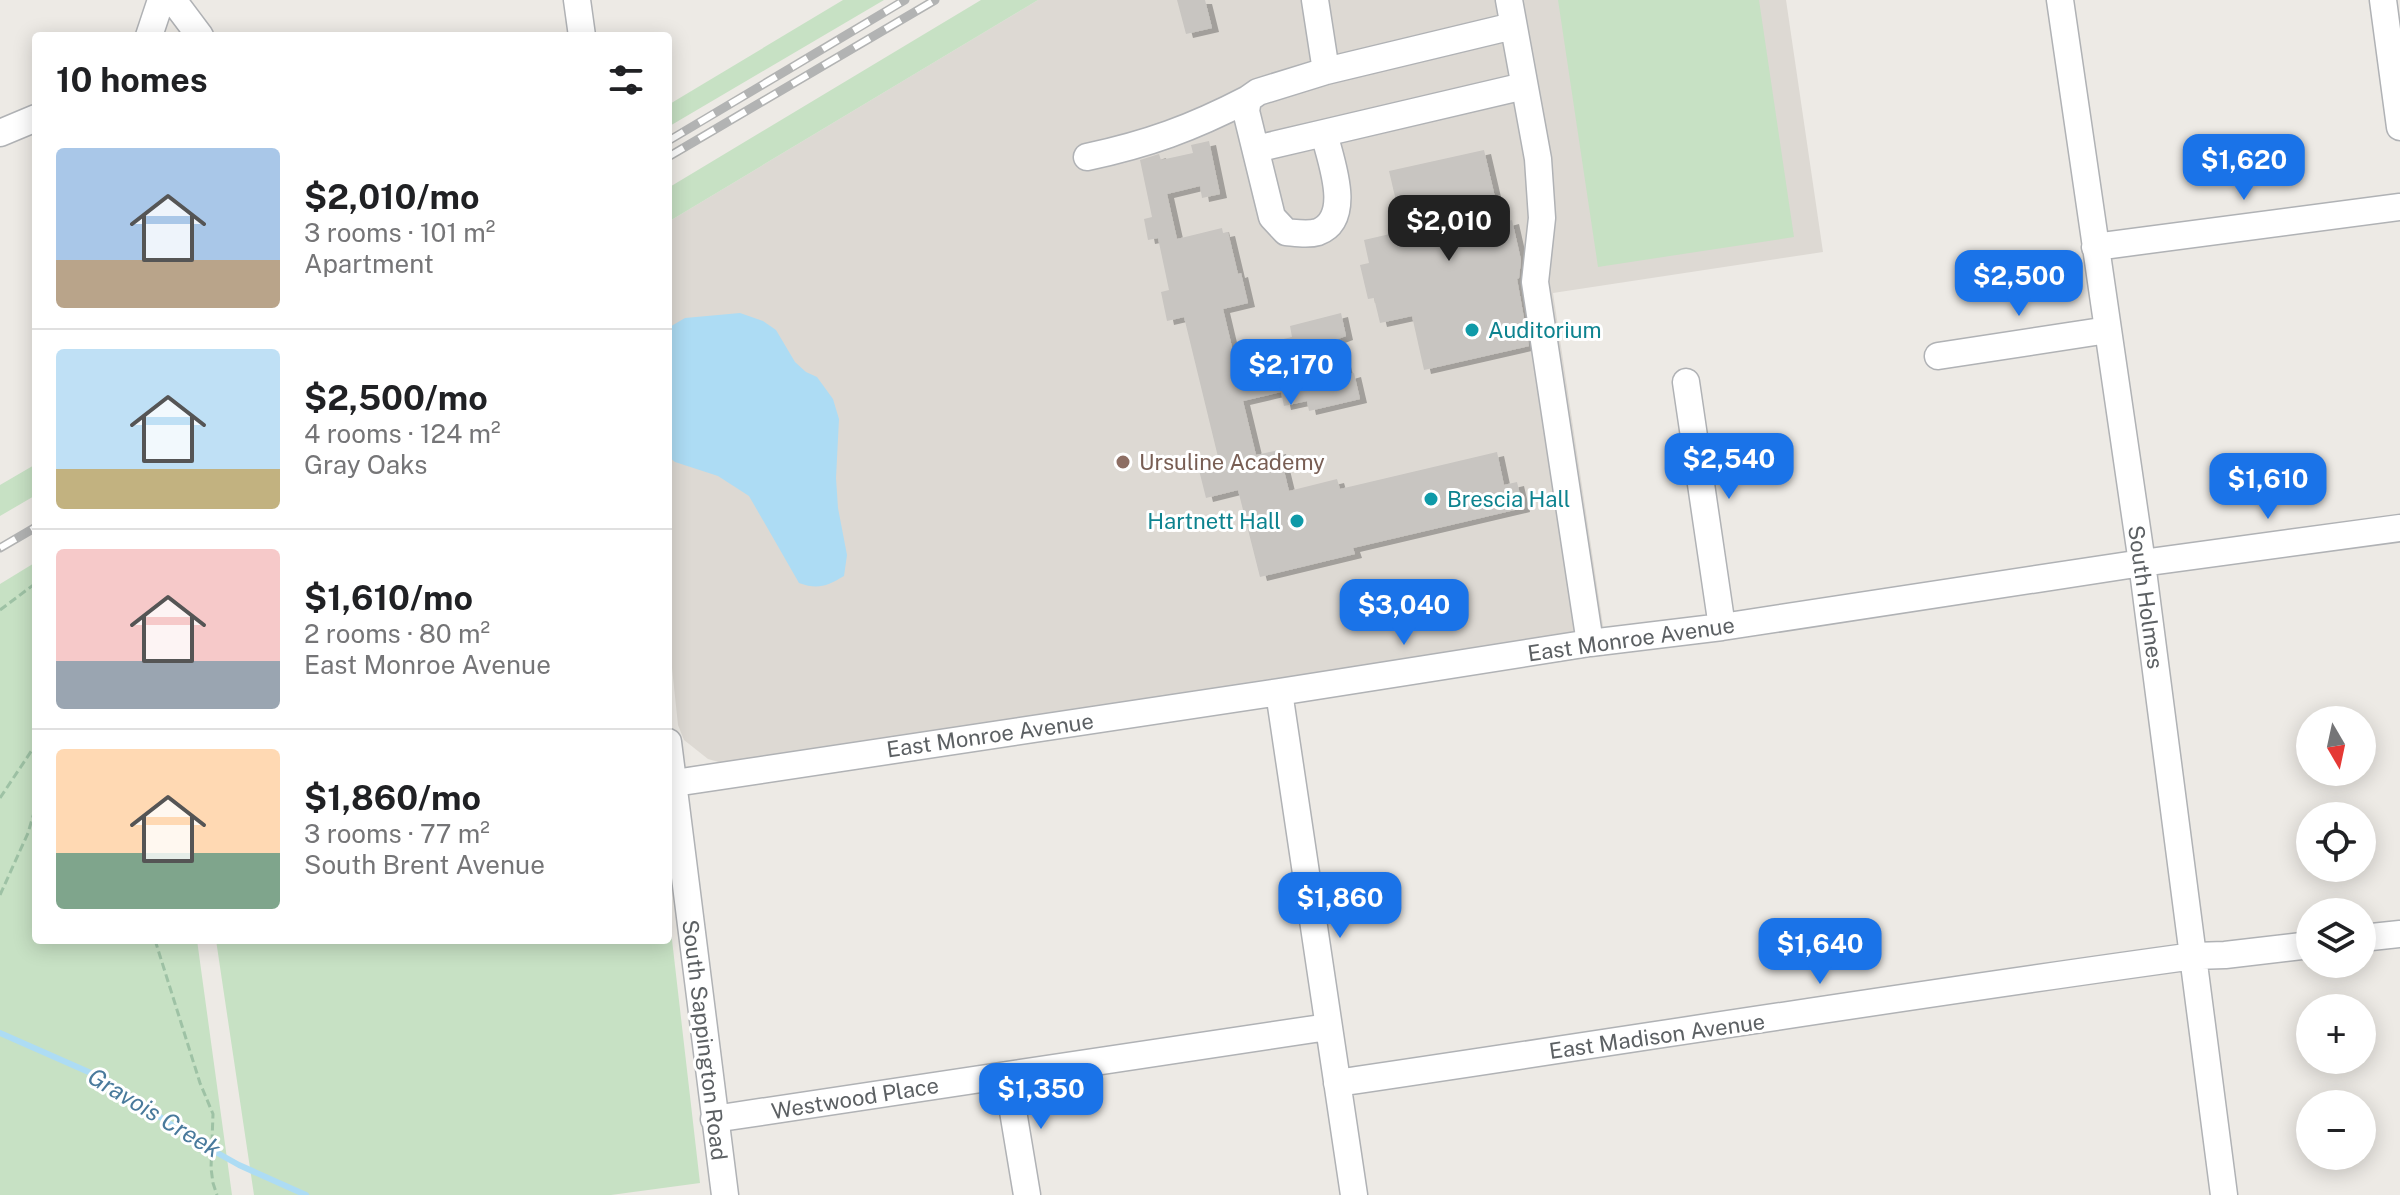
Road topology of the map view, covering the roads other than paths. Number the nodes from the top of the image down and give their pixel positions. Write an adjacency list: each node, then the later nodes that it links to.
1 (161, 0): 8 (street)
2 (173, 0): 9 (street)
3 (577, 0): 10 (street)
4 (1315, 0): 11 (street)
5 (2060, 0): 21 (street, South Holmes)
6 (2383, 0): 15 (street)
7 (1511, 13): 11 (street); 12 (street)
8 (150, 32)
9 (197, 32)
10 (581, 32)
11 (1326, 71): 13 (street)
12 (1524, 86): 17 (street); 28 (street)
13 (1248, 99): 18 (street); 19 (street)
14 (32, 120): 16 (street)
15 (2400, 127)
16 (0, 133)
17 (1324, 133): 18 (street); 18 (street)
18 (1256, 149)
19 (1087, 157)
20 (2400, 207): 21 (street)
21 (2095, 247): 22 (street, South Holmes)
22 (2108, 330): 23 (street); 26 (street, South Holmes)
23 (1938, 356)
24 (1686, 382): 27 (street)
25 (2400, 528): 26 (street, East Monroe Avenue)
26 (2142, 563): 27 (street, East Monroe Avenue); 35 (street, South Holmes)
27 (1722, 627): 28 (street, East Monroe Avenue)
28 (1590, 643): 29 (street, East Monroe Avenue)
29 (1279, 692): 30 (street, East Monroe Avenue); 36 (street)
30 (672, 783)
31 (672, 791): 39 (street, South Sappington Road)
32 (2400, 934): 33 (street)
33 (2376, 937)
34 (2296, 947): 35 (street, East Madison Avenue)
35 (2194, 956): 38 (street, East Madison Avenue); 43 (street, South Holmes)
36 (1328, 1027): 37 (street, Westwood Place); 38 (street)
37 (1007, 1075): 39 (street, Westwood Place); 41 (street)
38 (1337, 1083): 42 (street)
39 (714, 1119): 40 (street, South Sappington Road)
40 (725, 1195)
41 (1027, 1195)
42 (1354, 1195)
43 (2224, 1195)

